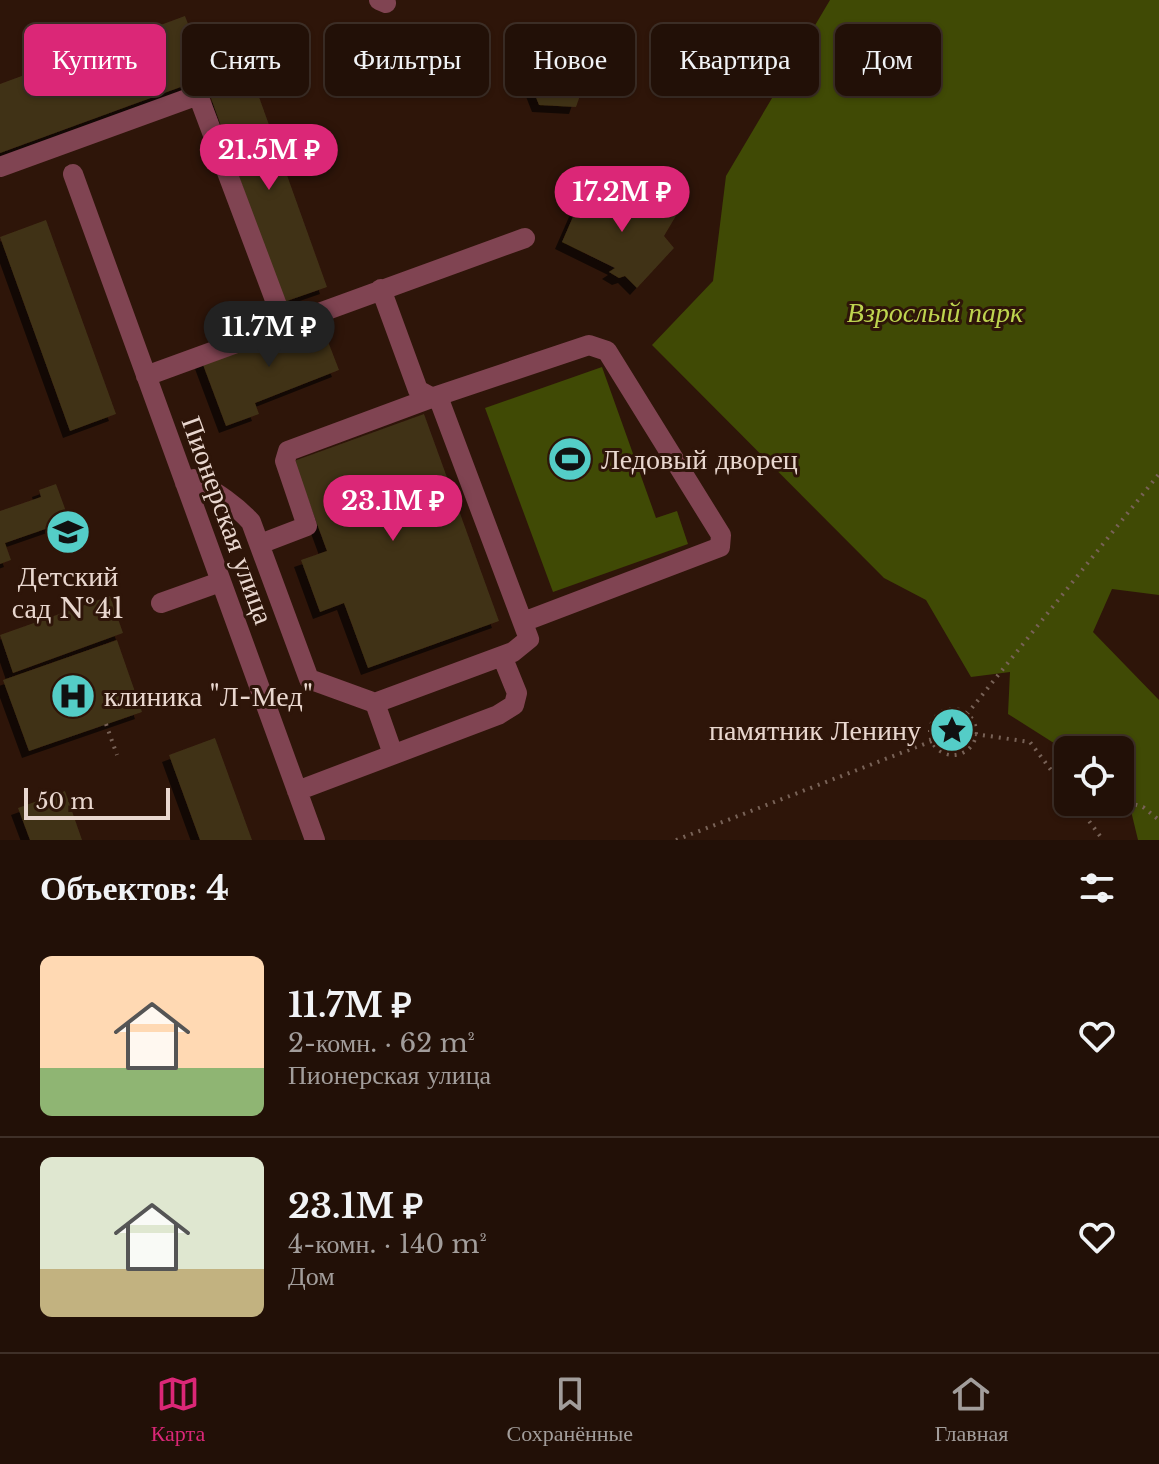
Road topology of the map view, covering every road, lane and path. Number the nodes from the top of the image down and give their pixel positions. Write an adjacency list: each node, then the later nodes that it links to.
1 (0, 167): 5 (street)
2 (73, 174): 6 (street, Пионерская улица)
3 (525, 238): 4 (street)
4 (381, 289): 5 (street); 7 (street)
5 (284, 324): 6 (street)
6 (146, 376): 9 (street, Пионерская улица)
7 (431, 398): 10 (street); 13 (street); 13 (street)
8 (1159, 474): 16 (path)
9 (185, 483): 10 (street); 11 (street, Пионерская улица)
10 (260, 544): 15 (street)
11 (220, 582): 12 (street); 23 (street, Пионерская улица)
12 (161, 603)
13 (523, 622): 14 (street)
14 (502, 656): 15 (street); 20 (street)
15 (375, 703): 20 (street)
16 (967, 714): 18 (path); 19 (path)
17 (106, 724): 21 (path)
18 (975, 734): 19 (path); 22 (path)
19 (932, 741): 28 (path)
20 (393, 754): 23 (street)
21 (117, 755)
22 (1054, 774)
23 (297, 791): 27 (street, Пионерская улица)
24 (1134, 804): 26 (path)
25 (1085, 816): 29 (path)
26 (1159, 820)
27 (315, 840)
28 (676, 840)
29 (1103, 840)

